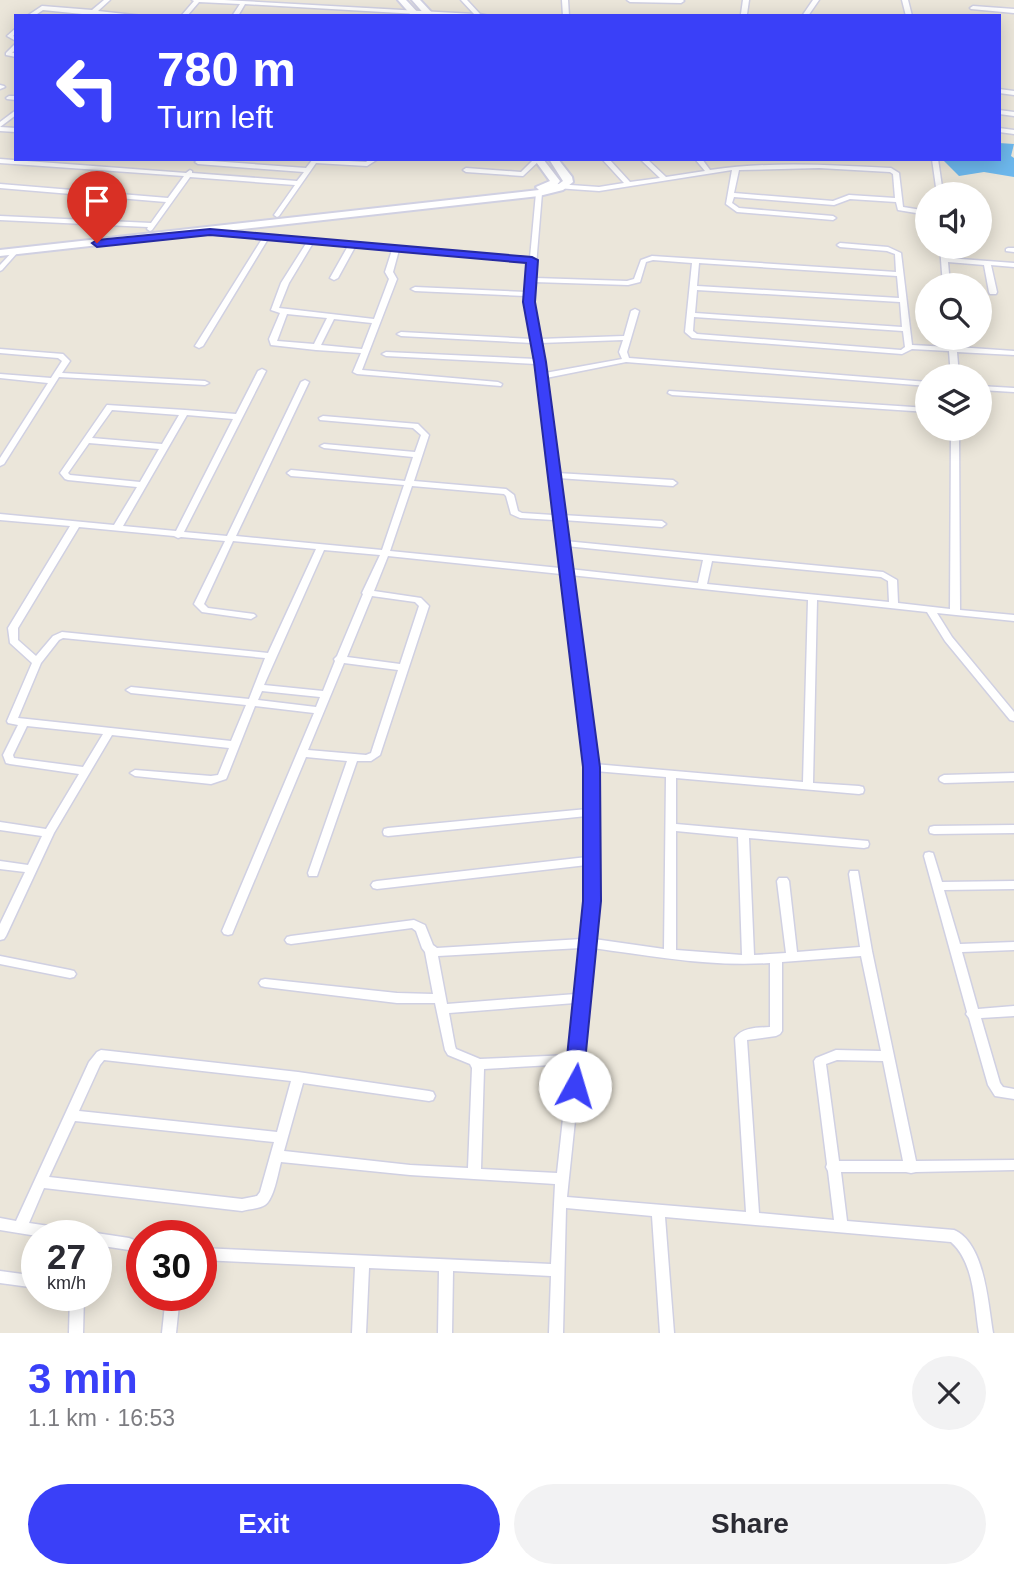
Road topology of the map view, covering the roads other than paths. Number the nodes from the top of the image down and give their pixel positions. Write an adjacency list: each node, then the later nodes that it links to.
1 (107, 0): 16 (street)
2 (197, 0): 3 (street); 17 (street)
3 (212, 0): 11 (street)
4 (402, 0): 19 (main road)
5 (416, 0): 20 (main road)
6 (464, 0): 21 (street)
7 (630, 0): 10 (street)
8 (746, 0): 14 (street)
9 (971, 0): 12 (street)
10 (681, 1)
11 (243, 3): 18 (street); 19 (street)
12 (973, 8): 13 (street); 22 (street)
13 (1012, 12)
14 (744, 13)
15 (33, 14): 16 (street)
16 (92, 14)
17 (186, 14)
18 (236, 14)
19 (414, 14): 20 (street)
20 (429, 14)
21 (478, 14)
22 (974, 14)
23 (14, 114): 24 (street)
24 (0, 127)
25 (0, 161): 26 (street)
26 (23, 161): 42 (street)
27 (199, 161): 39 (street); 42 (street)
28 (316, 161): 39 (street)
29 (316, 161): 30 (street)
30 (372, 161)
31 (536, 161): 40 (street)
32 (540, 161): 48 (main road)
33 (554, 161): 48 (main road)
34 (607, 161): 46 (street)
35 (645, 161): 43 (street)
36 (700, 161): 41 (street)
37 (935, 161): 44 (street)
38 (736, 168): 41 (street); 50 (street); 52 (street)
39 (308, 170): 45 (street)
40 (466, 170)
41 (708, 171): 43 (street)
42 (188, 175): 45 (street); 51 (street)
43 (664, 178): 46 (street)
44 (938, 182)
45 (299, 183): 54 (street)
46 (628, 184): 48 (street)
47 (0, 186): 51 (street)
48 (557, 186): 49 (main road); 54 (main road)
49 (539, 193): 59 (main road); 68 (street)
50 (731, 195): 52 (street); 56 (street)
51 (169, 200): 57 (street)
52 (899, 200): 53 (street)
53 (915, 212)
54 (276, 215): 58 (main road)
55 (0, 218): 57 (street)
56 (833, 218)
57 (151, 227): 58 (main road); 62 (main road)
58 (178, 231): 59 (main road); 66 (main road)
59 (210, 232): 60 (street)
60 (266, 237): 61 (street); 92 (street)
61 (311, 241): 63 (street); 84 (street)
62 (0, 244)
63 (353, 244): 65 (street); 76 (street)
64 (841, 245): 75 (street)
65 (396, 249): 68 (street); 87 (street)
66 (16, 251): 67 (main road); 73 (street)
67 (0, 253)
68 (532, 260): 77 (street)
69 (944, 260): 71 (street); 74 (street)
70 (696, 261): 75 (street); 77 (street); 78 (street)
71 (987, 263): 72 (street); 80 (street)
72 (1014, 265)
73 (0, 269)
74 (945, 273)
75 (901, 274): 82 (street)
76 (334, 278)
77 (530, 280): 81 (street)
78 (694, 288): 82 (street); 85 (street)
79 (415, 289): 81 (street)
80 (993, 292)
81 (529, 294): 91 (street)
82 (903, 300): 88 (street)
83 (635, 311): 90 (street)
84 (284, 313): 86 (street); 95 (street)
85 (690, 315): 88 (street); 93 (street)
86 (331, 317): 87 (street); 95 (street)
87 (375, 321): 98 (street)
88 (906, 329): 93 (street)
89 (401, 334): 91 (street)
90 (627, 338): 91 (street); 101 (street)
91 (536, 341): 102 (street)
92 (199, 346)
93 (908, 347): 94 (street)
94 (915, 347)
95 (316, 348): 98 (street)
96 (968, 350): 99 (street)
97 (0, 351): 106 (street)
98 (363, 351): 110 (street)
99 (1014, 353)
100 (386, 354): 102 (street)
101 (626, 360): 105 (street); 109 (street)
102 (540, 362): 105 (street)
103 (262, 371): 116 (street)
104 (0, 376): 106 (street)
105 (542, 376): 125 (street)
106 (56, 378): 108 (street); 123 (street)
107 (305, 382): 135 (street)
108 (205, 383)
109 (915, 383)
110 (498, 384)
111 (992, 389): 112 (street)
112 (1014, 390)
113 (672, 393): 114 (street)
114 (915, 409)
115 (185, 412): 116 (street); 118 (street); 121 (street)
116 (238, 417): 134 (street)
117 (323, 418): 122 (street)
118 (86, 440): 121 (street); 128 (street)
119 (956, 441): 146 (street)
120 (324, 446): 122 (street)
121 (164, 447): 128 (street)
122 (418, 455): 127 (street)
123 (0, 464)
124 (291, 473): 127 (street)
125 (552, 475): 126 (street); 129 (street)
126 (673, 483)
127 (409, 484): 129 (street); 138 (street)
128 (142, 485): 133 (street)
129 (557, 516): 132 (street); 136 (street)
130 (0, 517): 131 (street)
131 (76, 524): 133 (street); 151 (street)
132 (662, 524)
133 (117, 528): 134 (street)
134 (178, 535): 135 (street)
135 (227, 539): 137 (street); 147 (street)
136 (561, 543): 139 (street); 140 (street)
137 (321, 547): 138 (street); 149 (street)
138 (384, 553): 140 (street); 142 (street)
139 (708, 559): 141 (street); 144 (street)
140 (565, 572): 141 (street); 164 (street)
141 (702, 585): 143 (street)
142 (367, 593): 150 (street); 152 (street)
143 (813, 596): 144 (street); 170 (street)
144 (894, 603): 145 (street)
145 (929, 608): 146 (street); 158 (street)
146 (955, 611): 148 (street)
147 (251, 616)
148 (1014, 618)
149 (271, 656): 151 (street); 153 (street)
150 (339, 659): 152 (street); 155 (street)
151 (37, 662): 159 (street)
152 (402, 667): 163 (street)
153 (258, 687): 155 (street); 156 (street)
154 (131, 690): 156 (street)
155 (324, 694): 157 (street)
156 (252, 704): 157 (street); 161 (street)
157 (318, 710): 162 (street)
158 (1014, 718)
159 (23, 724): 160 (street); 165 (street)
160 (109, 732): 161 (street); 165 (street)
161 (235, 744): 166 (street)
162 (303, 752): 163 (street); 192 (street)
163 (353, 758): 185 (street)
164 (591, 767): 167 (street); 172 (street)
165 (85, 771): 178 (street)
166 (135, 773)
167 (671, 773): 170 (street); 174 (street)
168 (1014, 777): 169 (street)
169 (944, 779)
170 (808, 786): 171 (street)
171 (859, 790)
172 (592, 813): 177 (street); 182 (street)
173 (0, 826): 178 (street)
174 (672, 827): 179 (street); 200 (street)
175 (1014, 829): 176 (street)
176 (934, 830)
177 (388, 832)
178 (49, 833): 184 (street)
179 (743, 833): 180 (street); 204 (street)
180 (864, 844)
181 (929, 856): 190 (street)
182 (592, 860): 188 (street); 195 (street)
183 (0, 866): 184 (street)
184 (30, 869): 191 (street)
185 (313, 873)
186 (854, 874): 199 (street)
187 (783, 881): 201 (street)
188 (377, 885)
189 (1014, 885): 190 (street)
190 (939, 886): 197 (street)
191 (5, 911): 193 (street)
192 (228, 931)
193 (0, 936)
194 (291, 940): 198 (street)
195 (588, 943): 198 (street); 200 (street); 207 (street)
196 (1014, 946): 197 (street)
197 (955, 948): 210 (street)
198 (431, 951): 208 (street)
199 (866, 951): 201 (street); 211 (street)
200 (670, 954): 204 (street)
201 (792, 957): 202 (street)
202 (776, 958): 204 (street); 228 (street)
203 (0, 960): 205 (street)
204 (748, 960)
205 (70, 974)
206 (265, 984): 208 (street)
207 (583, 998): 208 (street); 212 (street)
208 (441, 1004): 213 (street)
209 (1014, 1012): 210 (street)
210 (972, 1014): 215 (street)
211 (888, 1056): 221 (street); 222 (street)
212 (578, 1059): 213 (street); 224 (street)
213 (477, 1064): 223 (street)
214 (298, 1076): 216 (street); 217 (street); 218 (street)
215 (1014, 1094)
216 (429, 1096)
217 (70, 1115): 218 (street); 225 (street)
218 (281, 1138): 219 (street)
219 (276, 1156): 223 (street); 225 (street)
220 (1014, 1164): 222 (street)
221 (832, 1167): 222 (street); 230 (street)
222 (911, 1168)
223 (474, 1173): 224 (street)
224 (564, 1179): 226 (street)
225 (40, 1182): 231 (street)
226 (560, 1202): 227 (street); 235 (street)
227 (658, 1210): 228 (street); 245 (street)
228 (753, 1218): 230 (street)
229 (0, 1224): 231 (street)
230 (841, 1225): 246 (street)
231 (20, 1227)
232 (217, 1255): 233 (street)
233 (362, 1262): 234 (street); 242 (street)
234 (446, 1266): 235 (street); 243 (street)
235 (556, 1270): 244 (street)
236 (0, 1277): 237 (street)
237 (21, 1280)
238 (76, 1311): 240 (street)
239 (171, 1311): 241 (street)
240 (76, 1333)
241 (169, 1333)
242 (359, 1333)
243 (445, 1333)
244 (556, 1333)
245 (667, 1333)
246 (986, 1333)

